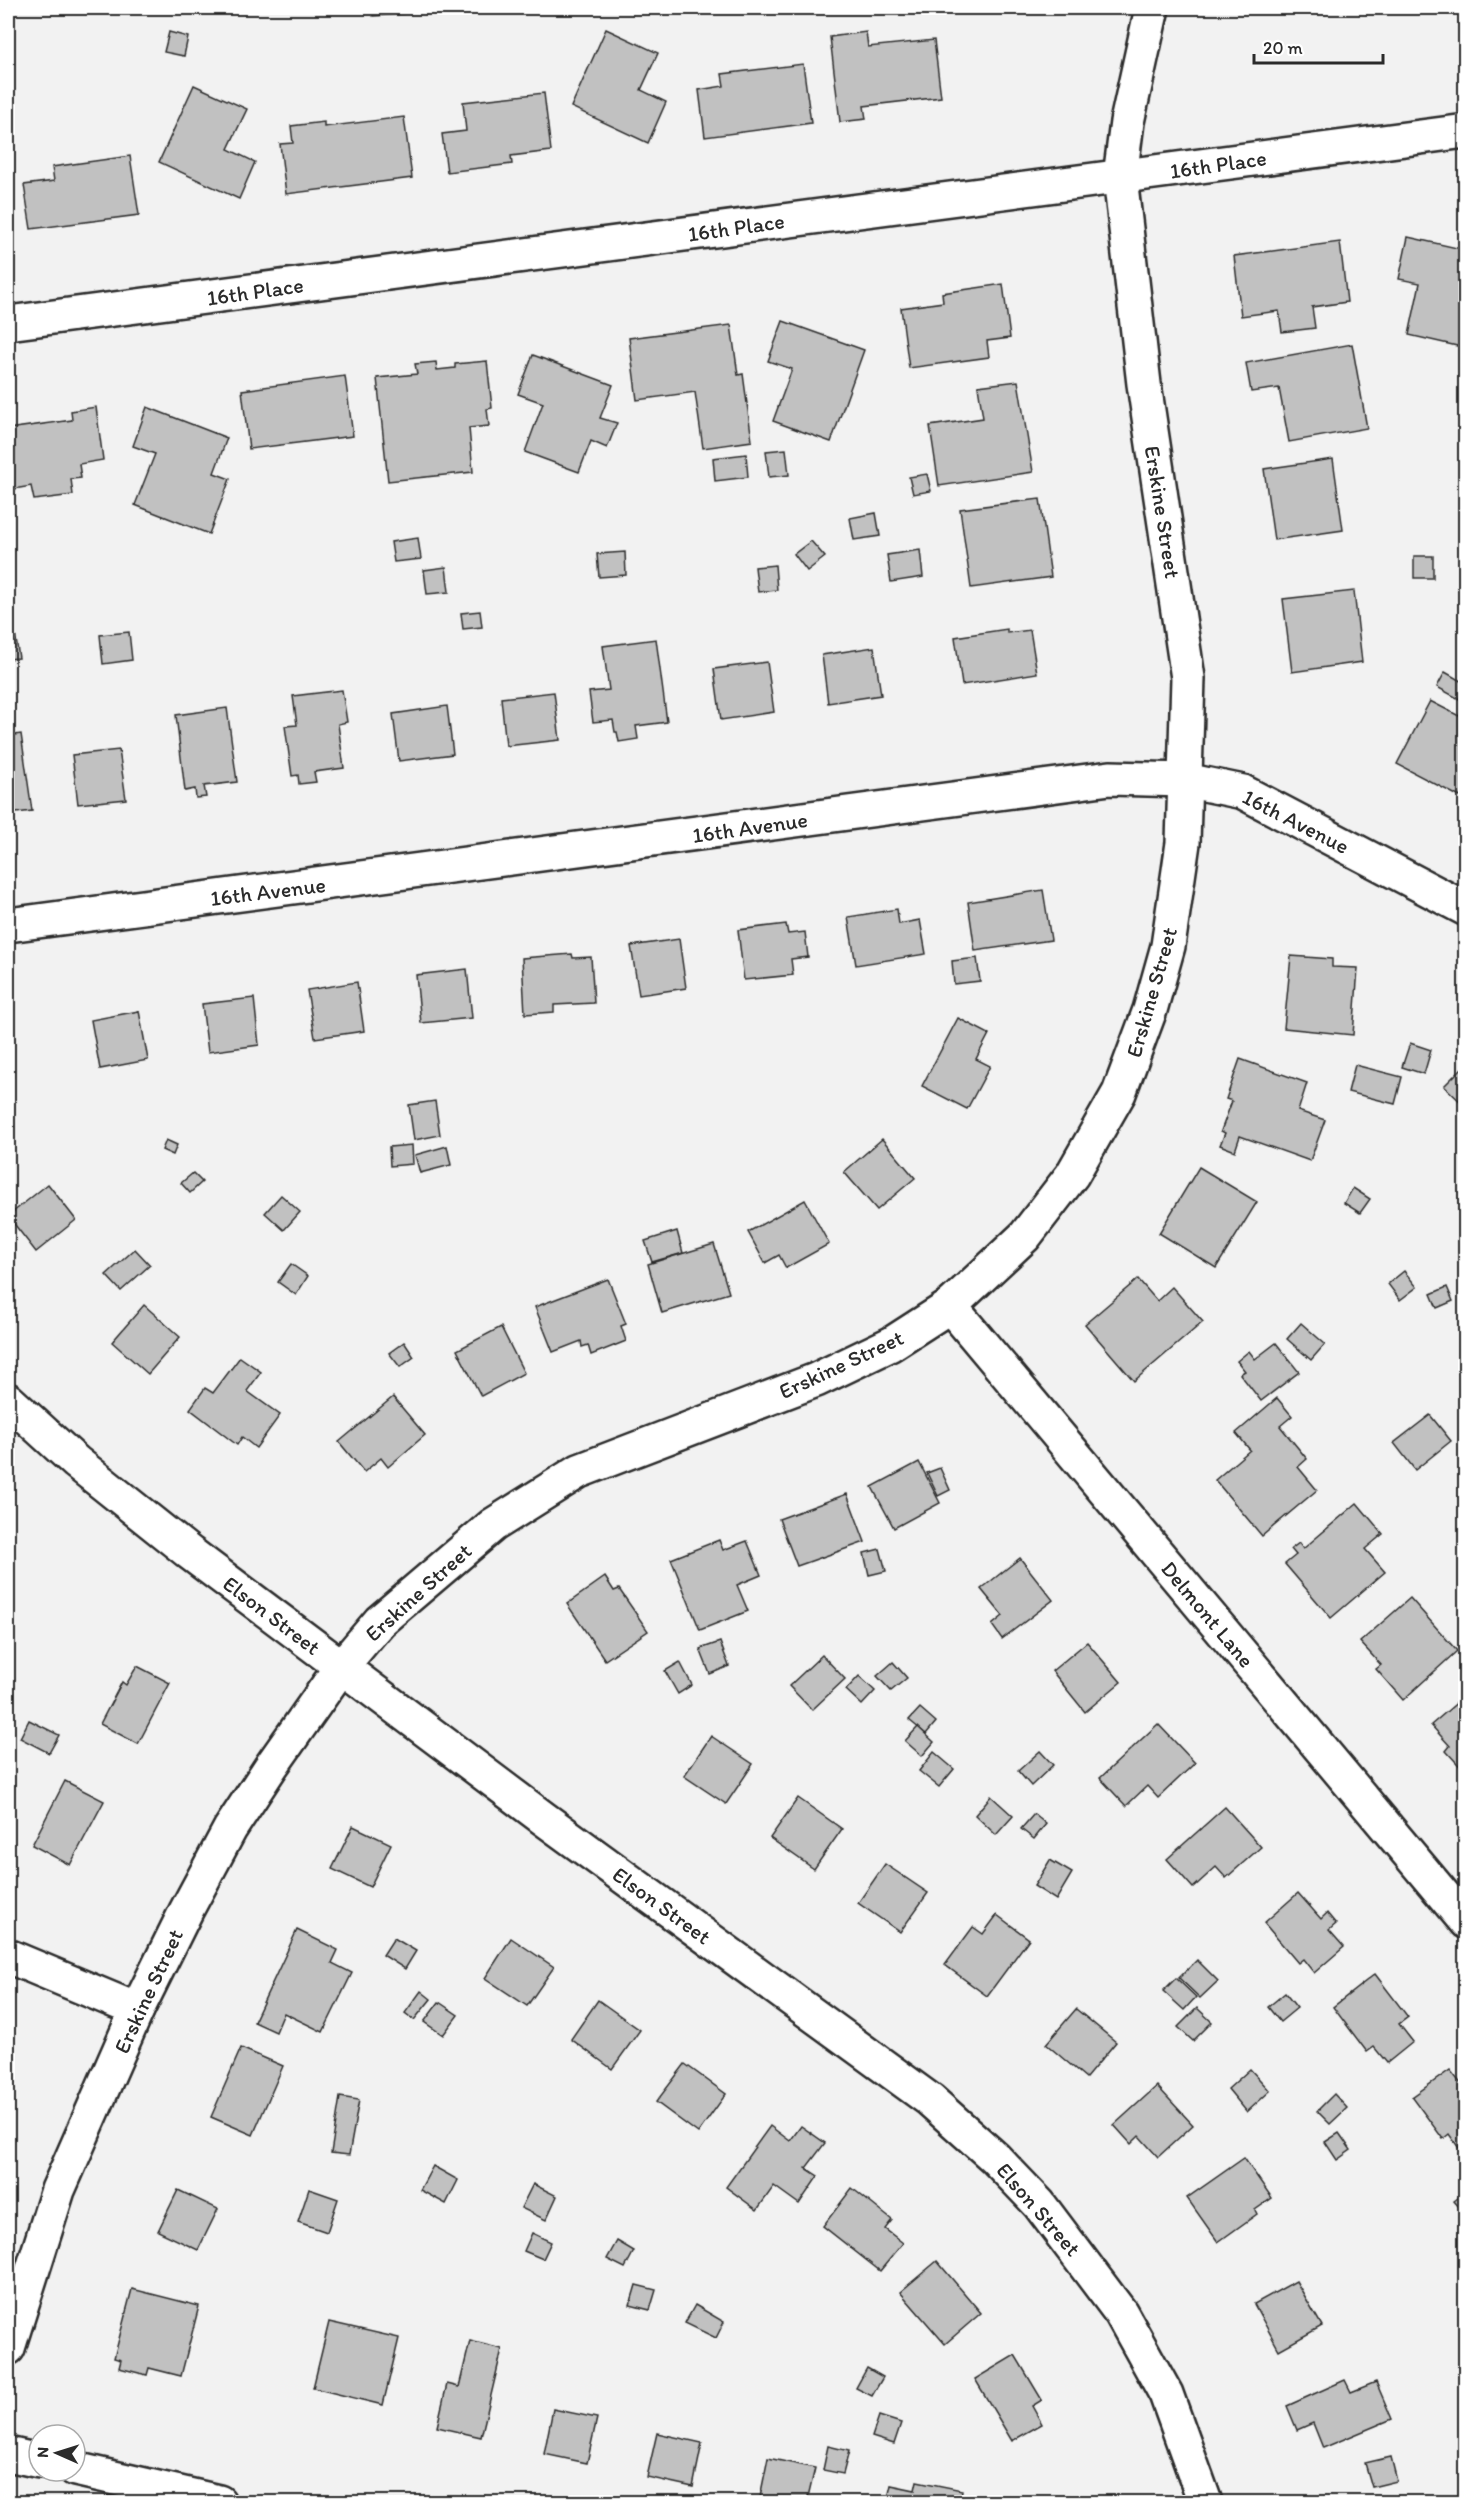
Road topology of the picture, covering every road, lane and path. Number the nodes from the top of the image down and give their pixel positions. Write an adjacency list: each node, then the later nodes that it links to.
1 (1152, 8): 3 (street, Erskine Street)
2 (1466, 131): 3 (street, 16th Place)
3 (1120, 177): 4 (street, 16th Place); 5 (street, Erskine Street)
4 (8, 323)
5 (1185, 780): 6 (street, 16th Avenue); 7 (street, 16th Avenue); 8 (street, Erskine Street)
6 (1466, 909)
7 (8, 925)
8 (950, 1306): 10 (street, Erskine Street); 11 (street, Delmont Lane)
9 (8, 1400): 10 (street, Elson Street)
10 (341, 1666): 13 (street, Erskine Street); 19 (street, Elson Street)
11 (1466, 1922)
12 (8, 1956): 13 (street)
13 (137, 2010): 14 (street, Erskine Street)
14 (8, 2348)
15 (8, 2454): 16 (street)
16 (27, 2458)
17 (87, 2472): 18 (street)
18 (219, 2502)
19 (1205, 2502)

